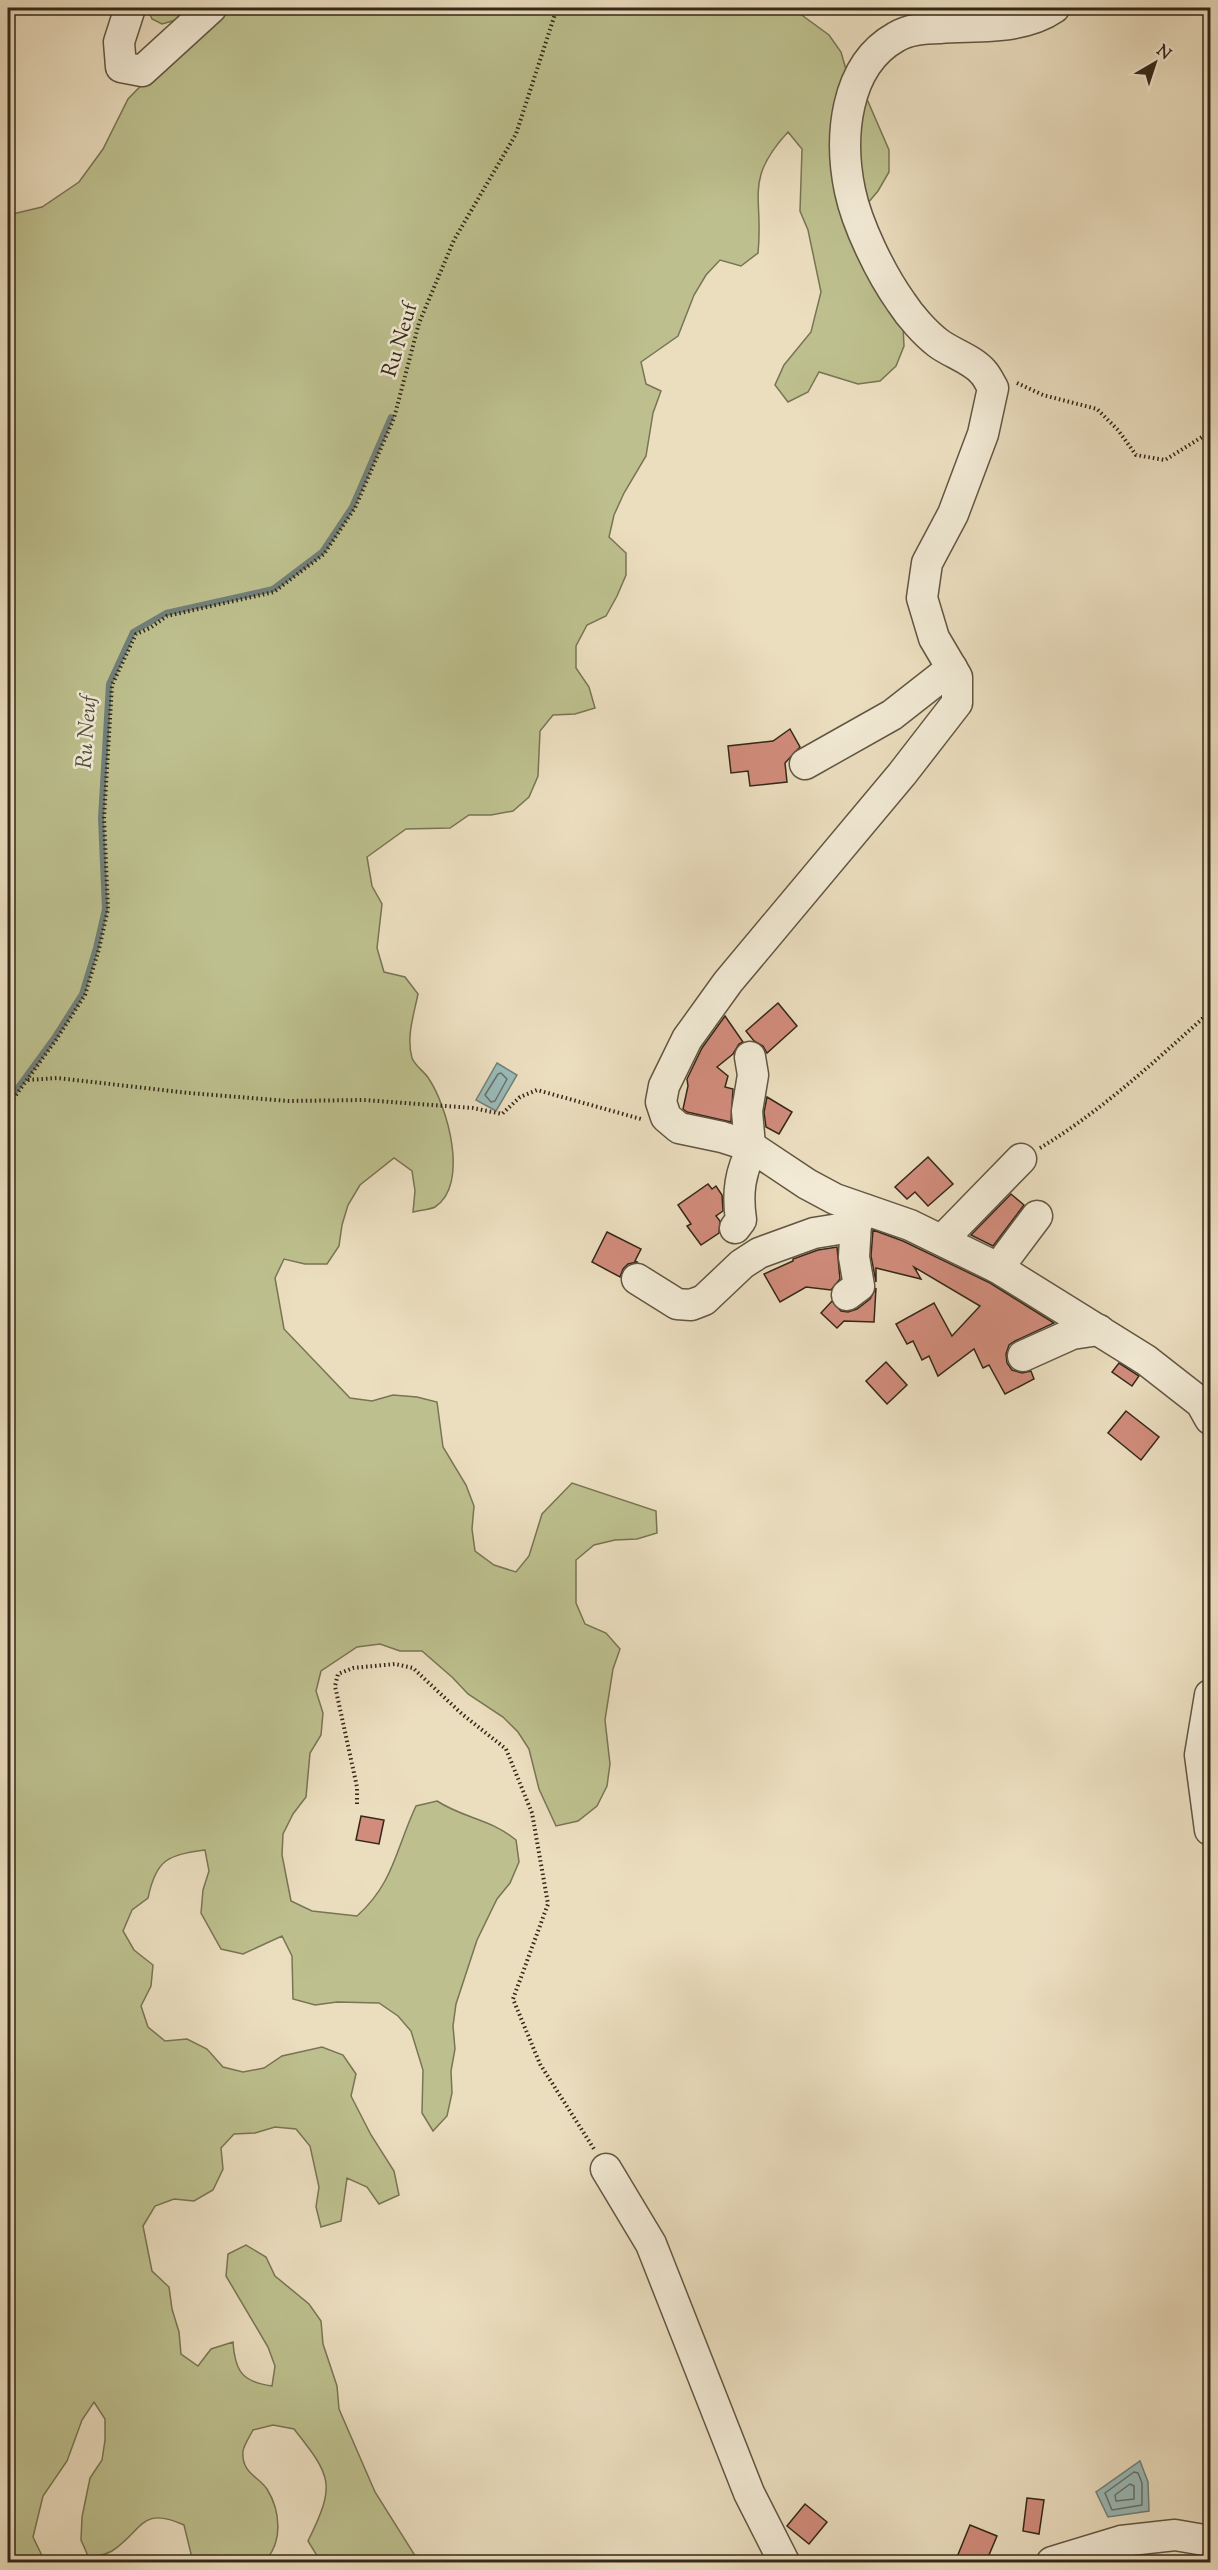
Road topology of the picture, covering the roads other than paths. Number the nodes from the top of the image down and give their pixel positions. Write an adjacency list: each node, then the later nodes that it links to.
1 (130, 8): 2 (street)
2 (211, 8)
3 (1054, 8): 4 (street)
4 (952, 668): 5 (street); 7 (street)
5 (805, 764)
6 (750, 1056): 7 (street)
7 (751, 1147): 9 (street); 11 (street)
8 (1021, 1159): 12 (street)
9 (861, 1216): 12 (street); 13 (street); 17 (street)
10 (1037, 1216): 14 (street)
11 (735, 1228)
12 (943, 1239): 14 (street)
13 (780, 1245): 15 (street); 16 (street)
14 (998, 1268): 18 (street)
15 (637, 1279)
16 (747, 1285)
17 (847, 1295)
18 (1099, 1330): 19 (street); 20 (street)
19 (1023, 1356)
20 (1210, 1419)
21 (1210, 1695): 22 (street)
22 (1210, 1830)
23 (606, 2169): 25 (street)
24 (1210, 2541): 26 (street)
25 (784, 2562)
26 (1053, 2562)

